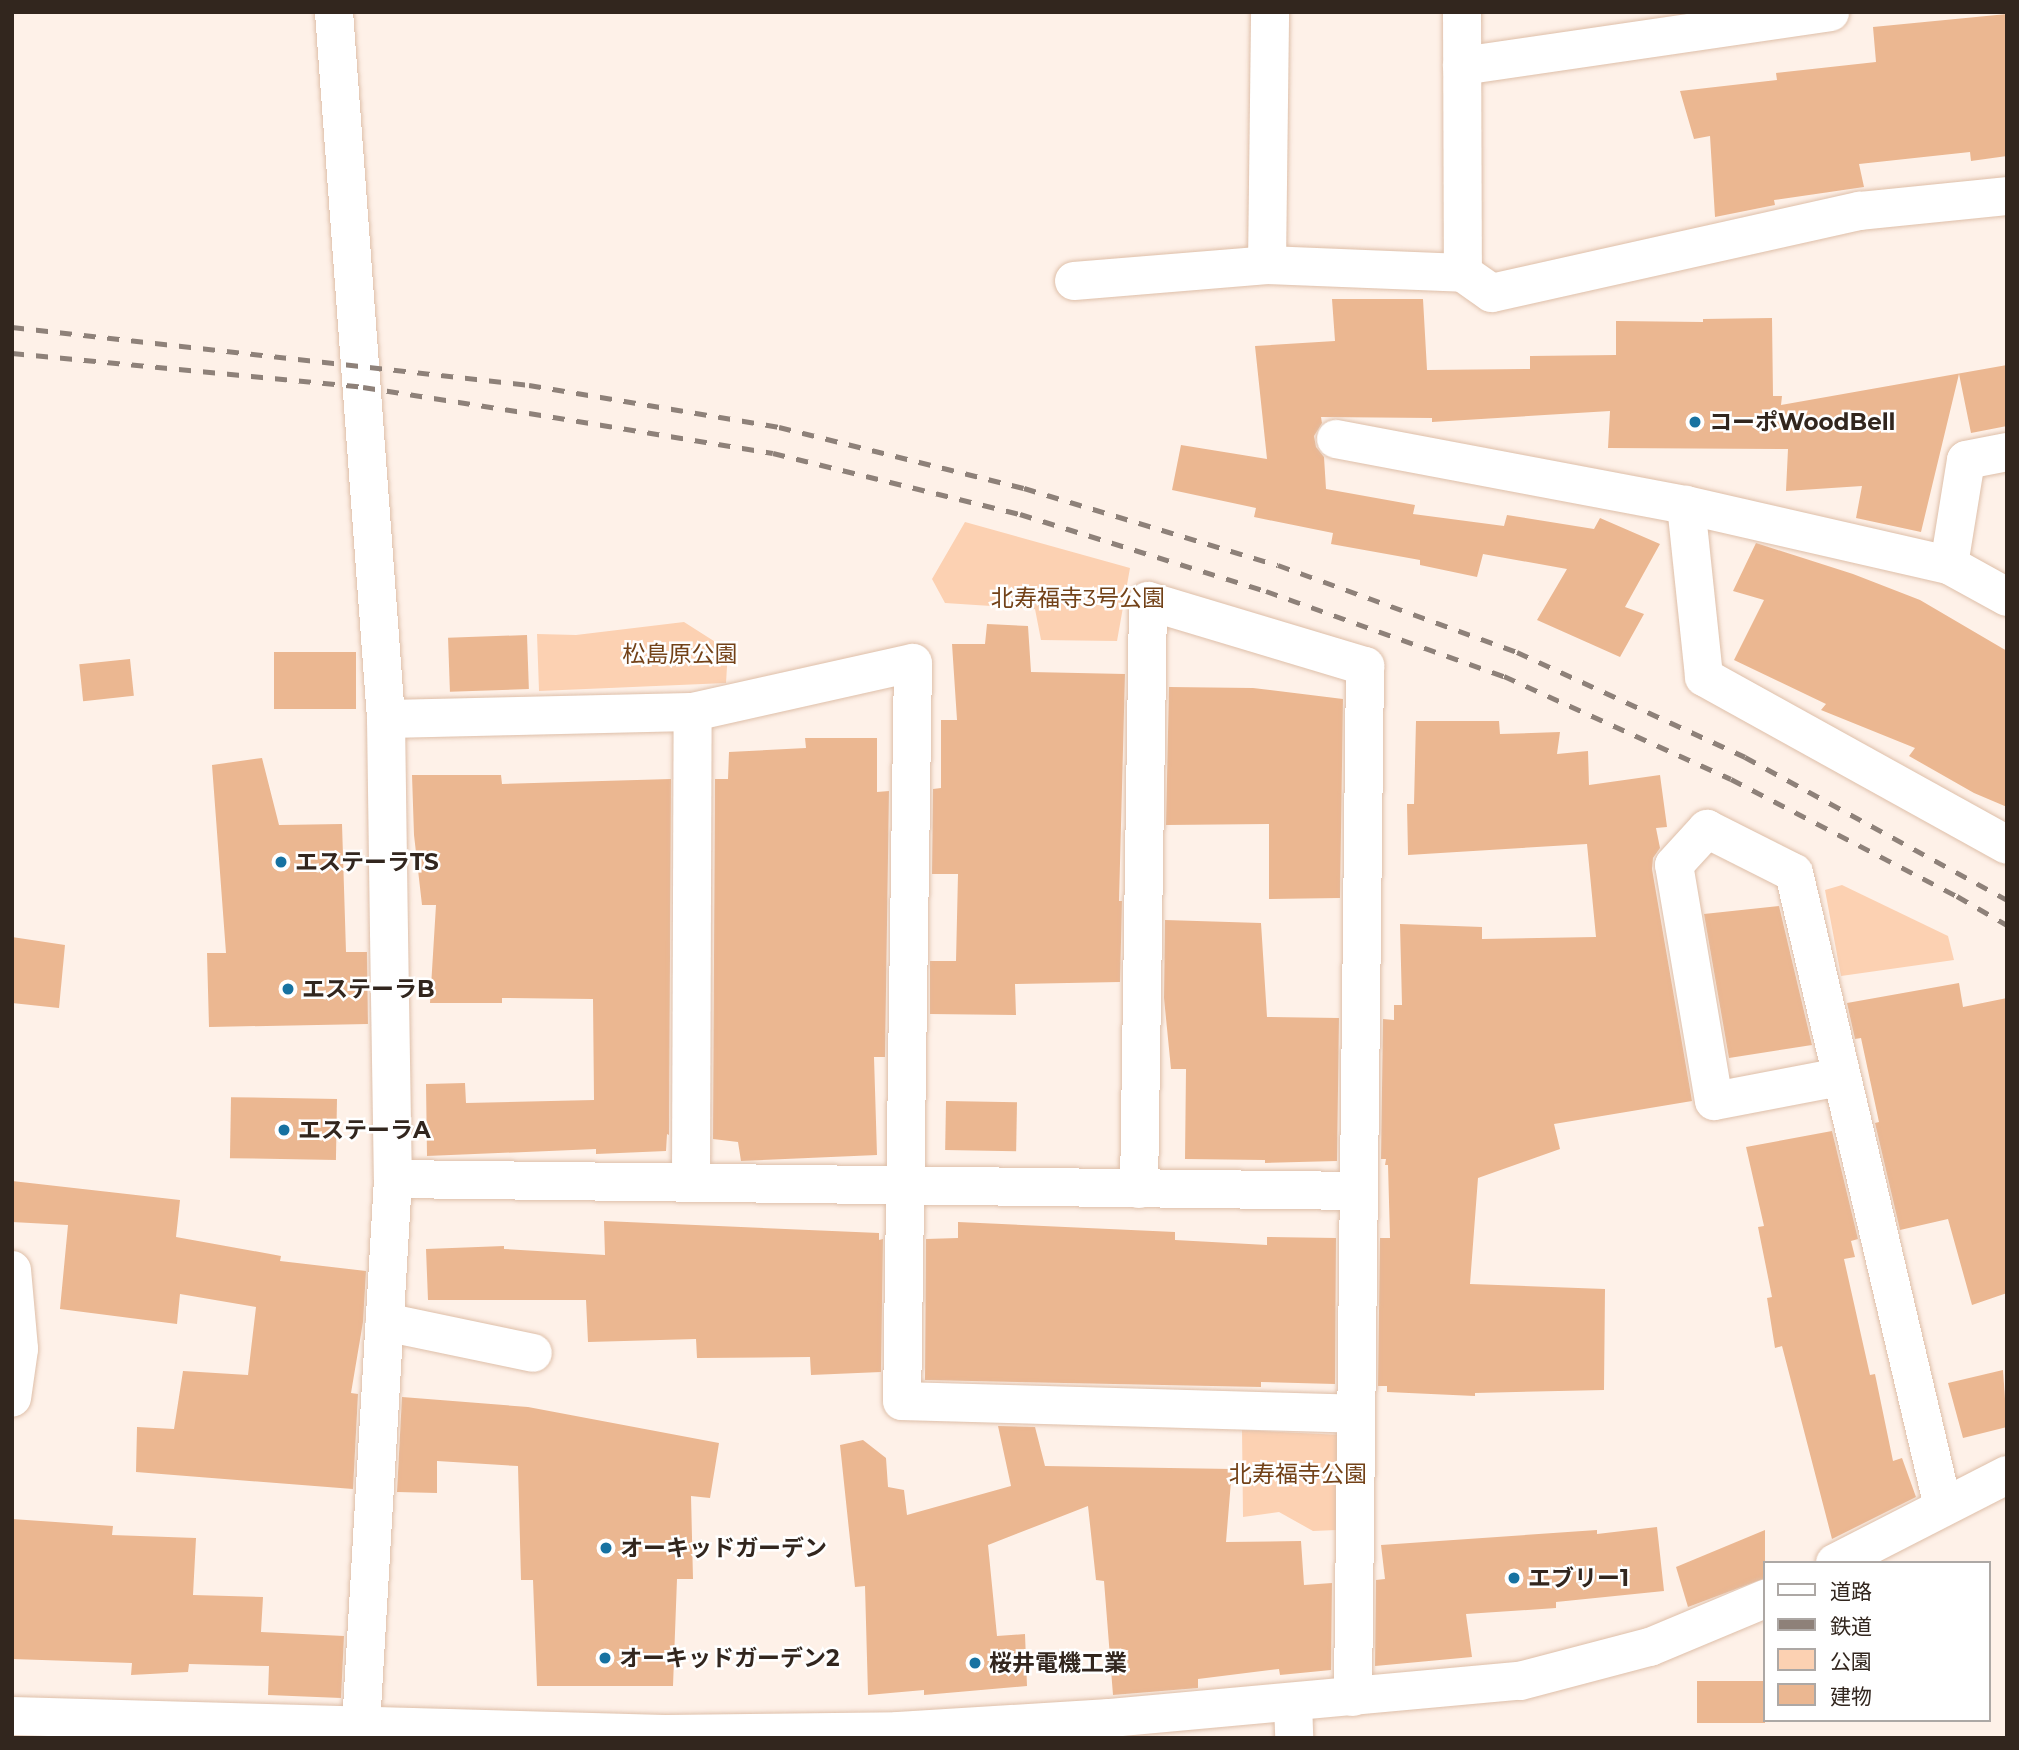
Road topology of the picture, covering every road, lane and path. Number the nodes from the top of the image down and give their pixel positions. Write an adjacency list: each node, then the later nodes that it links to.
1 (334, 12): 16 (street)
2 (1270, 12): 7 (street)
3 (1462, 12): 5 (street)
4 (1830, 12): 5 (street)
5 (1462, 66): 8 (street)
6 (2007, 196): 8 (street)
7 (1267, 265): 8 (street); 9 (street)
8 (1463, 273)
9 (1074, 281)
10 (1336, 439): 12 (street)
11 (2007, 452): 13 (street)
12 (1686, 505): 13 (street); 17 (street)
13 (1950, 565): 14 (street)
14 (2007, 597)
15 (693, 712): 16 (street); 20 (street); 21 (street)
16 (386, 719): 19 (street)
17 (2007, 845)
18 (1840, 1077): 18 (street); 30 (street)
19 (393, 1178): 20 (street); 25 (street)
20 (691, 1183): 21 (street)
21 (905, 1185): 22 (street); 28 (street)
22 (1139, 1189): 23 (street); 23 (street)
23 (1359, 1191): 28 (street)
24 (12, 1270): 27 (street)
25 (385, 1322): 26 (street); 36 (street)
26 (533, 1353)
27 (12, 1398)
28 (1356, 1413): 33 (street)
29 (2007, 1475): 30 (street)
30 (1943, 1507): 31 (street)
31 (1839, 1561)
32 (1764, 1599): 33 (street)
33 (1353, 1697): 35 (street)
34 (12, 1716): 36 (street)
35 (1294, 1720): 36 (street)
36 (343, 1729)

